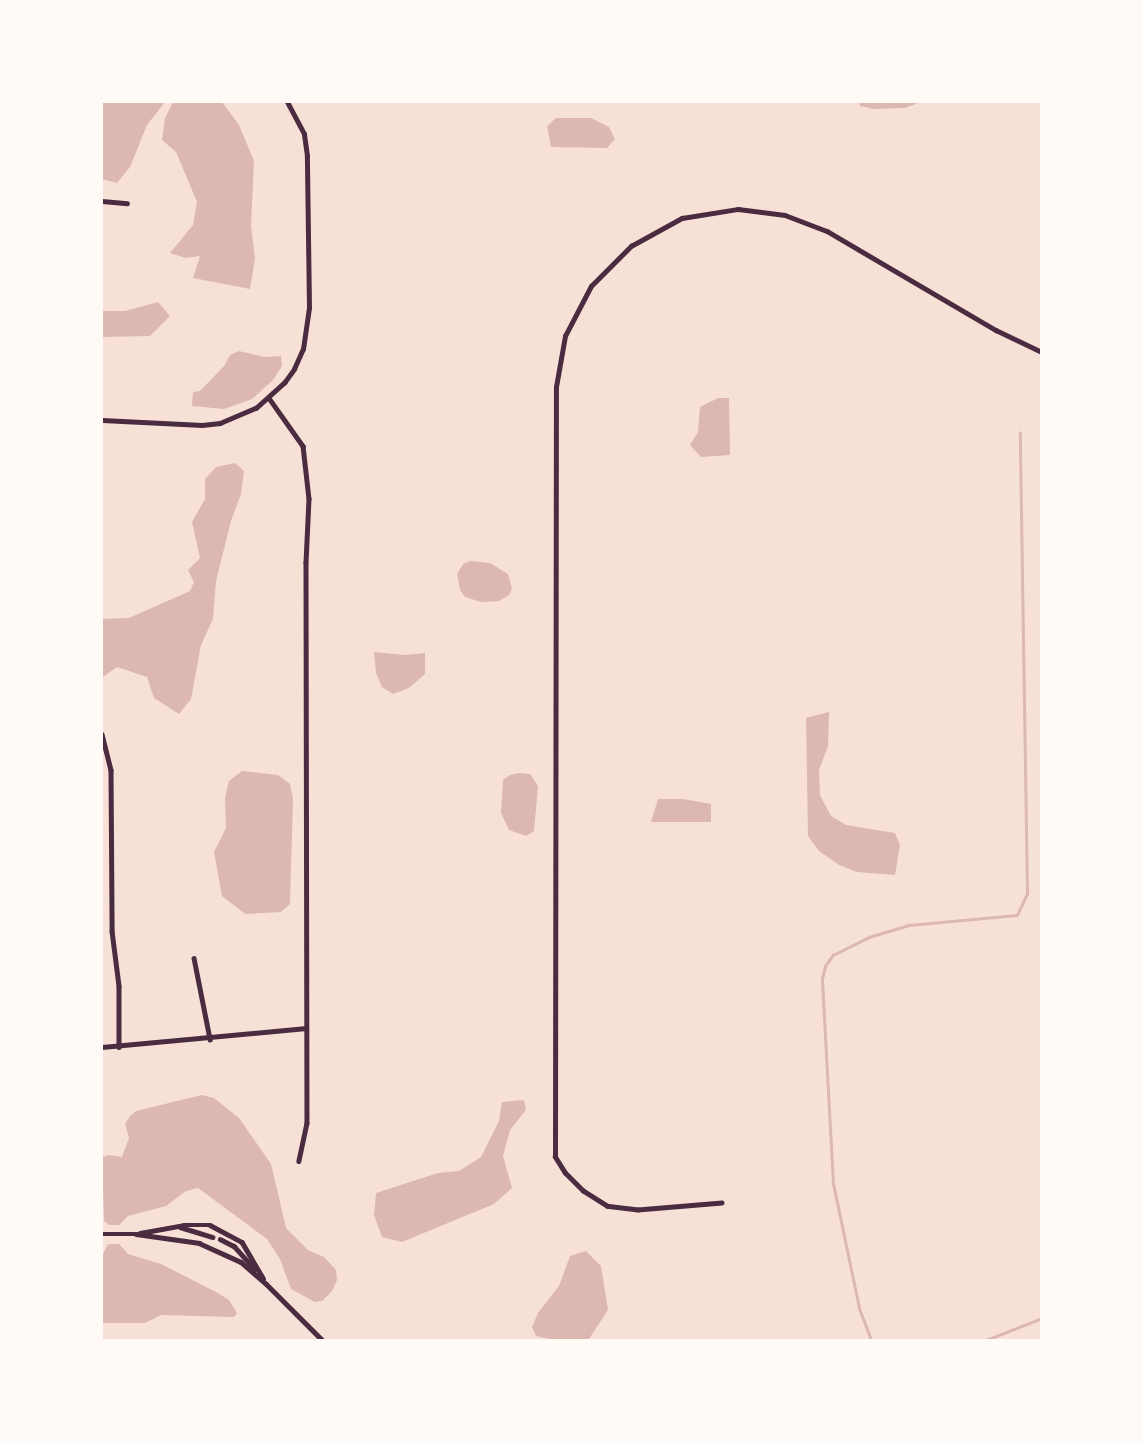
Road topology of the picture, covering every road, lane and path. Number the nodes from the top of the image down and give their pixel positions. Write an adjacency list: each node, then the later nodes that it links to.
1 (287, 102): 5 (street)
2 (102, 201): 3 (street)
3 (127, 203)
4 (1041, 352): 14 (street)
5 (269, 398): 6 (street); 9 (street)
6 (102, 420)
7 (102, 734): 12 (street)
8 (194, 958): 10 (street)
9 (306, 1028): 10 (street); 13 (street)
10 (210, 1039): 12 (street)
11 (102, 1047): 12 (street)
12 (120, 1047)
13 (299, 1161)
14 (722, 1203)
15 (175, 1226): 17 (street); 18 (street); 20 (street)
16 (102, 1234): 17 (street)
17 (136, 1234): 20 (street)
18 (213, 1237)
19 (220, 1239): 20 (street)
20 (266, 1284): 21 (street)
21 (322, 1340)

